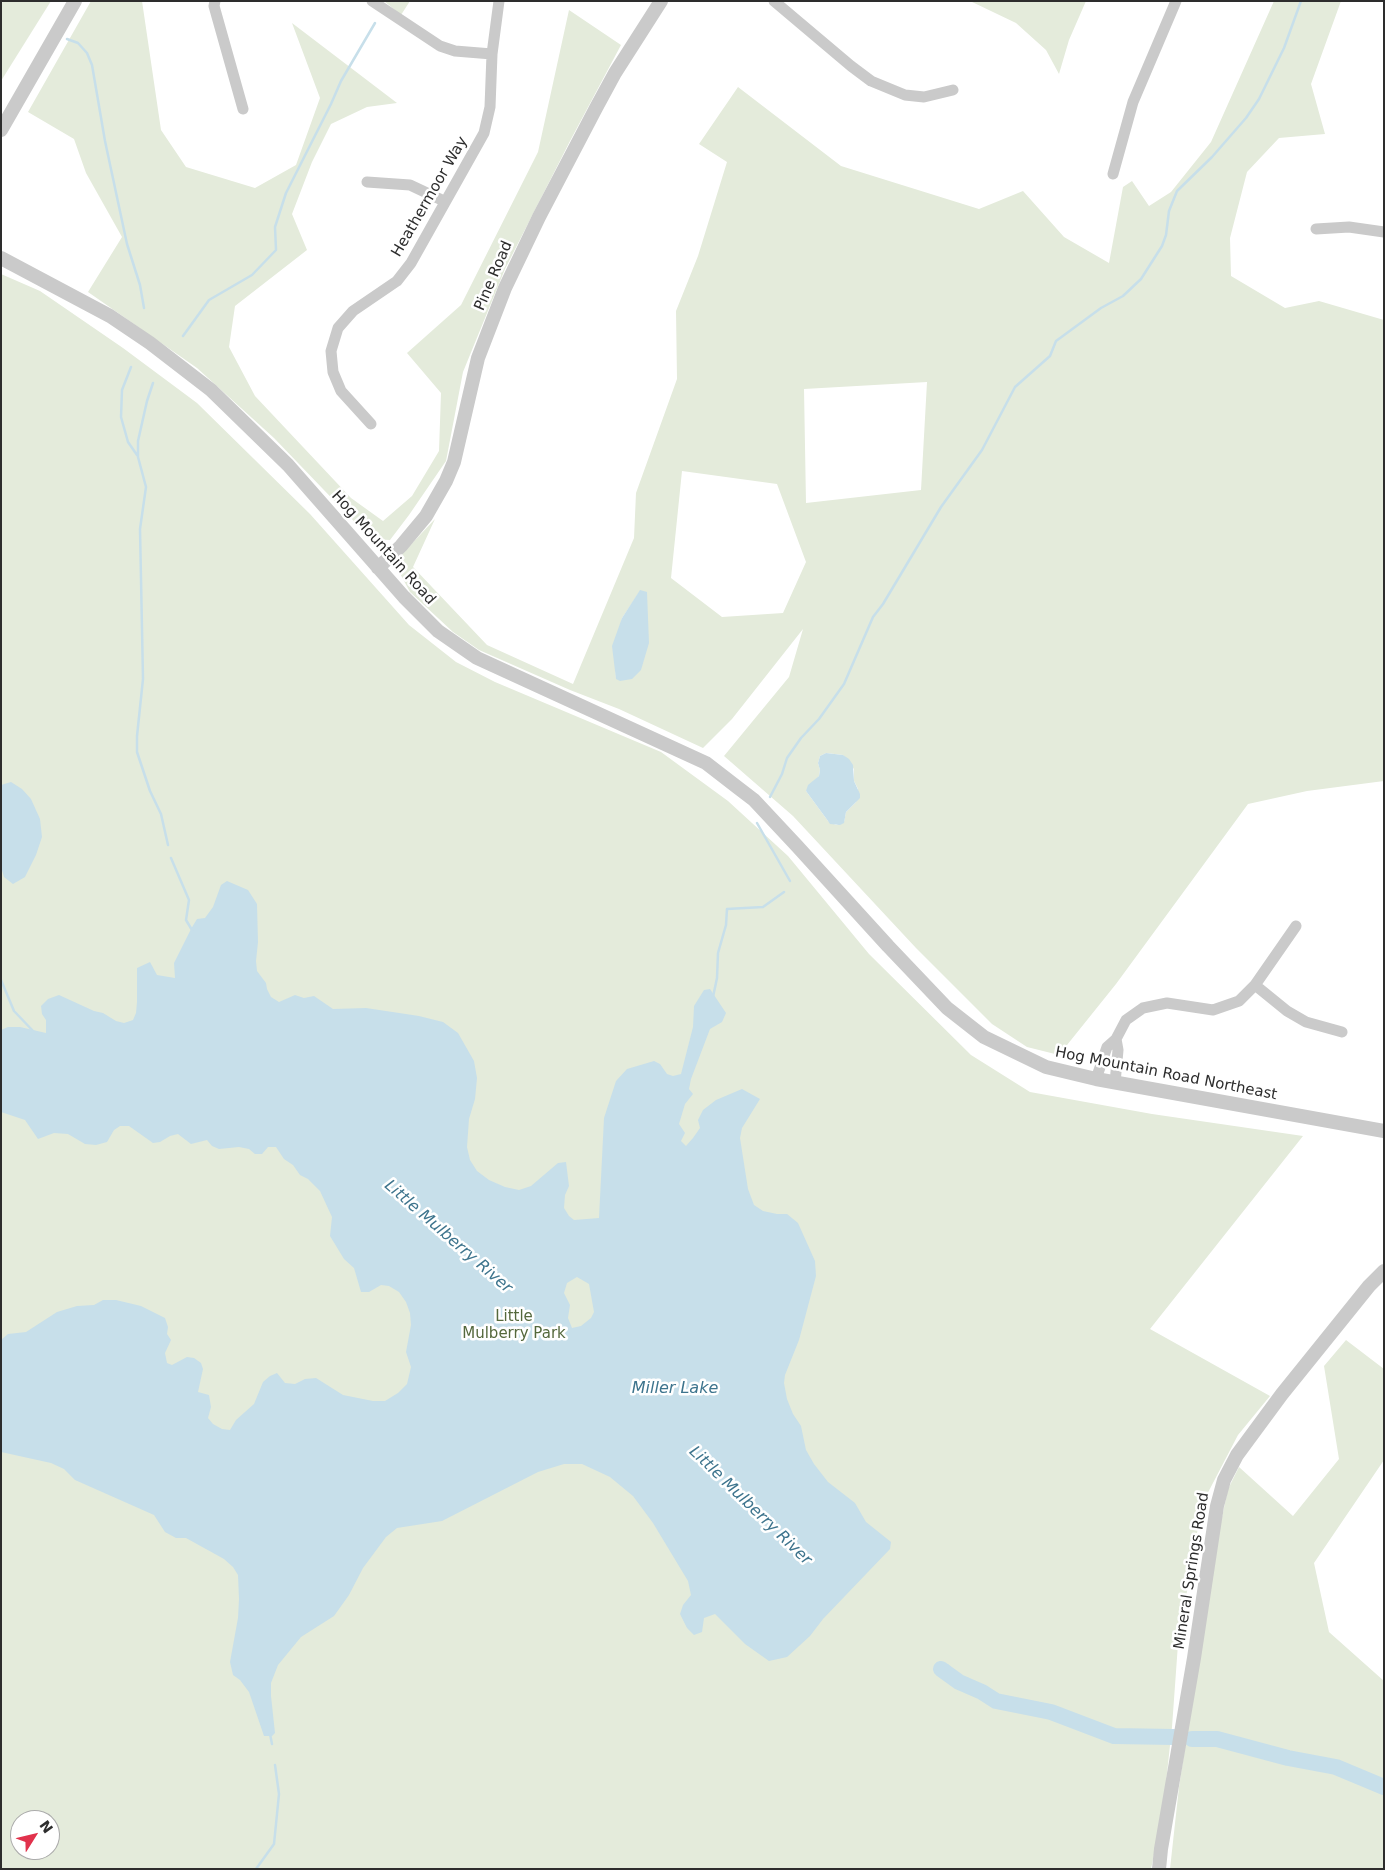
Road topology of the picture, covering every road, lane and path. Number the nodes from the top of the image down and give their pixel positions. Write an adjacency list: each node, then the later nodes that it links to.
1 (75, 1): 11 (street)
2 (215, 1): 10 (street)
3 (372, 1): 8 (street)
4 (499, 1): 8 (street, Heathermoor Way)
5 (661, 1): 19 (street, Pine Road)
6 (774, 1): 9 (street)
7 (1176, 1): 12 (street)
8 (492, 54): 14 (street, Heathermoor Way)
9 (953, 90)
10 (243, 109)
11 (1, 130)
12 (1113, 174)
13 (367, 182): 14 (street)
14 (444, 201): 18 (street, Heathermoor Way)
15 (1316, 229): 16 (street)
16 (1384, 232)
17 (1, 258): 19 (street, Hog Mountain Road)
18 (371, 424)
19 (378, 568): 20 (street, Hog Mountain Road)
20 (770, 818): 25 (street, Hog Mountain Road Northeast)
21 (1296, 926): 22 (street)
22 (1255, 984): 23 (street); 24 (street)
23 (1342, 1032)
24 (1116, 1039): 25 (street); 26 (street)
25 (1096, 1079): 26 (street, Hog Mountain Road Northeast)
26 (1115, 1083): 27 (street, Hog Mountain Road Northeast)
27 (1384, 1131)
28 (1384, 1271): 29 (street, Mineral Springs Road)
29 (1160, 1869)

